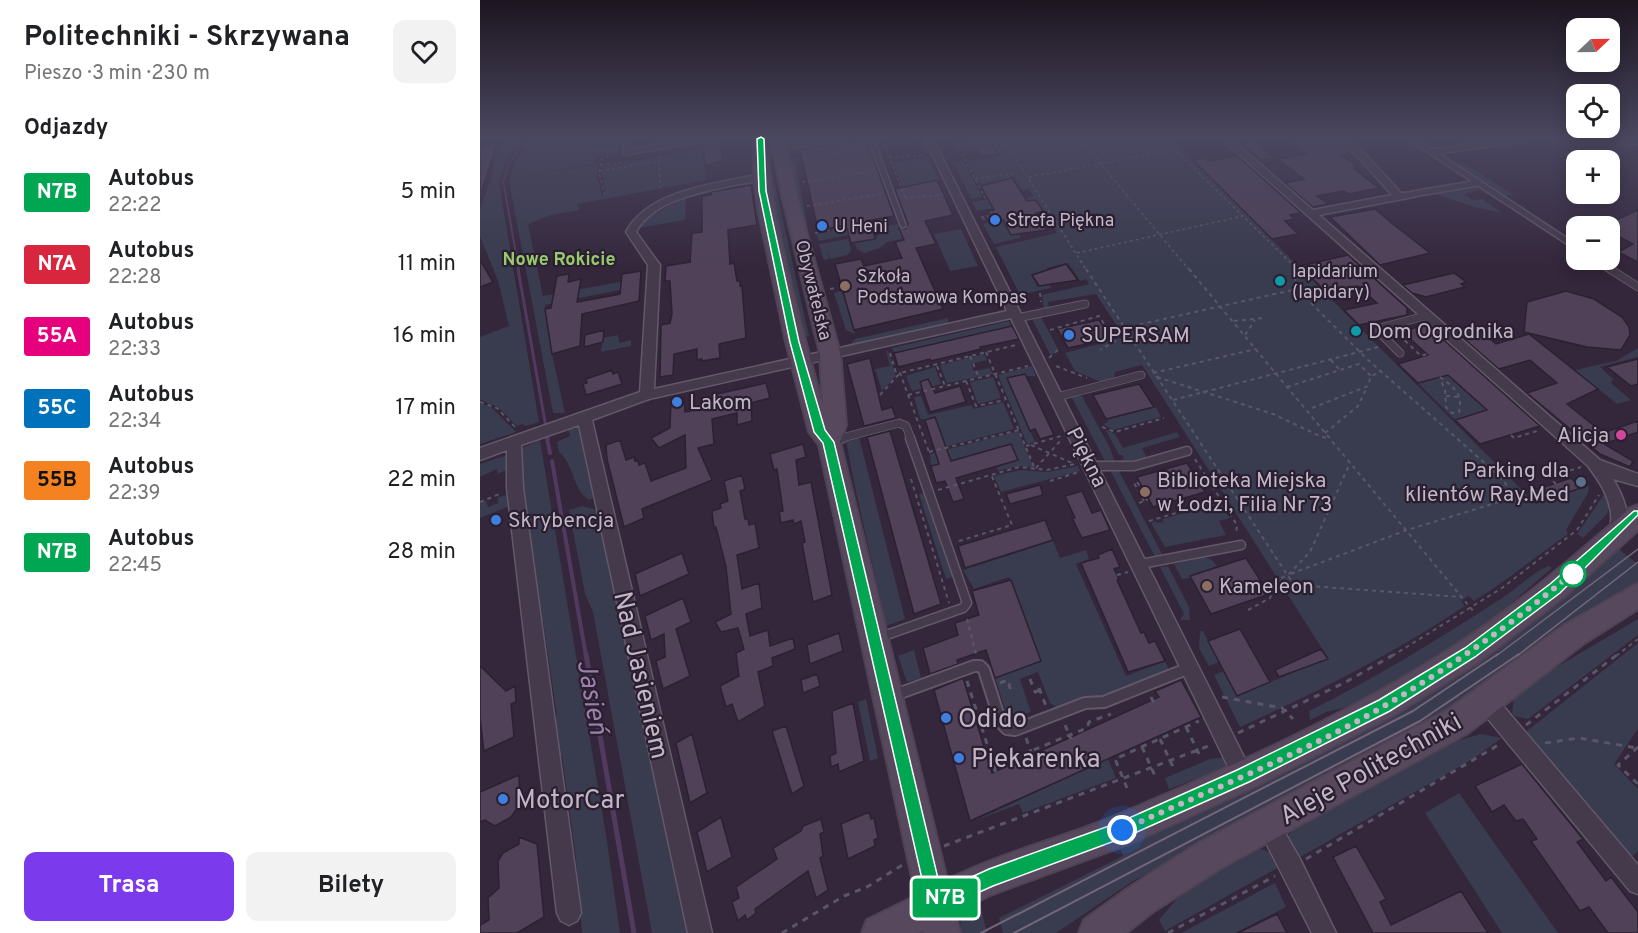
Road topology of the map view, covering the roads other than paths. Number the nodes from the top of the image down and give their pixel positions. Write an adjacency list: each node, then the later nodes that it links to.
1 (736, 183): 23 (street)
2 (762, 183): 21 (main road, Obywatelska)
3 (789, 183): 19 (main road, Obywatelska)
4 (887, 183): 12 (lane)
5 (951, 183): 17 (street, Piękna)
6 (1275, 183): 11 (street)
7 (1386, 183): 10 (street)
8 (1478, 183): 9 (lane); 13 (lane)
9 (1413, 194): 10 (street)
10 (1399, 197): 11 (street)
11 (1311, 214): 18 (street)
12 (903, 225)
13 (1566, 240)
14 (1611, 270): 15 (lane)
15 (1638, 287)
16 (1085, 304): 17 (lane)
17 (1015, 315): 19 (street); 24 (street, Piękna)
18 (1425, 315): 20 (lane); 30 (street)
19 (830, 353): 21 (street); 27 (main road, Obywatelska)
20 (1400, 353)
21 (800, 360): 23 (street); 27 (main road, Obywatelska)
22 (1142, 375): 24 (lane)
23 (647, 395): 25 (street)
24 (1057, 397): 31 (street, Piękna)
25 (584, 417): 26 (street); 46 (street, Nad Jasieniem)
26 (521, 437): 29 (street); 44 (street)
27 (829, 442): 37 (main road, Obywatelska); 37 (lane)
28 (1189, 452): 31 (lane)
29 (480, 454)
30 (1588, 464): 32 (street); 33 (street)
31 (1086, 466): 35 (street, Piękna)
32 (1638, 480)
33 (1628, 524): 41 (main road)
34 (1241, 545): 35 (lane)
35 (1141, 564): 38 (street, Piękna)
36 (1638, 595): 40 (main road, Aleje Politechniki)
37 (873, 639): 39 (main road, Obywatelska)
38 (1191, 668): 39 (lane); 41 (street, Piękna)
39 (888, 698): 45 (main road, Obywatelska)
40 (1486, 701): 42 (main road, Aleje Politechniki); 43 (street)
41 (1243, 776): 45 (main road)
42 (1268, 825): 48 (main road, Aleje Politechniki); 49 (street)
43 (1637, 881)
44 (569, 913)
45 (939, 918): 47 (main road)
46 (700, 933)
47 (880, 933)
48 (1097, 933)
49 (1324, 933)

